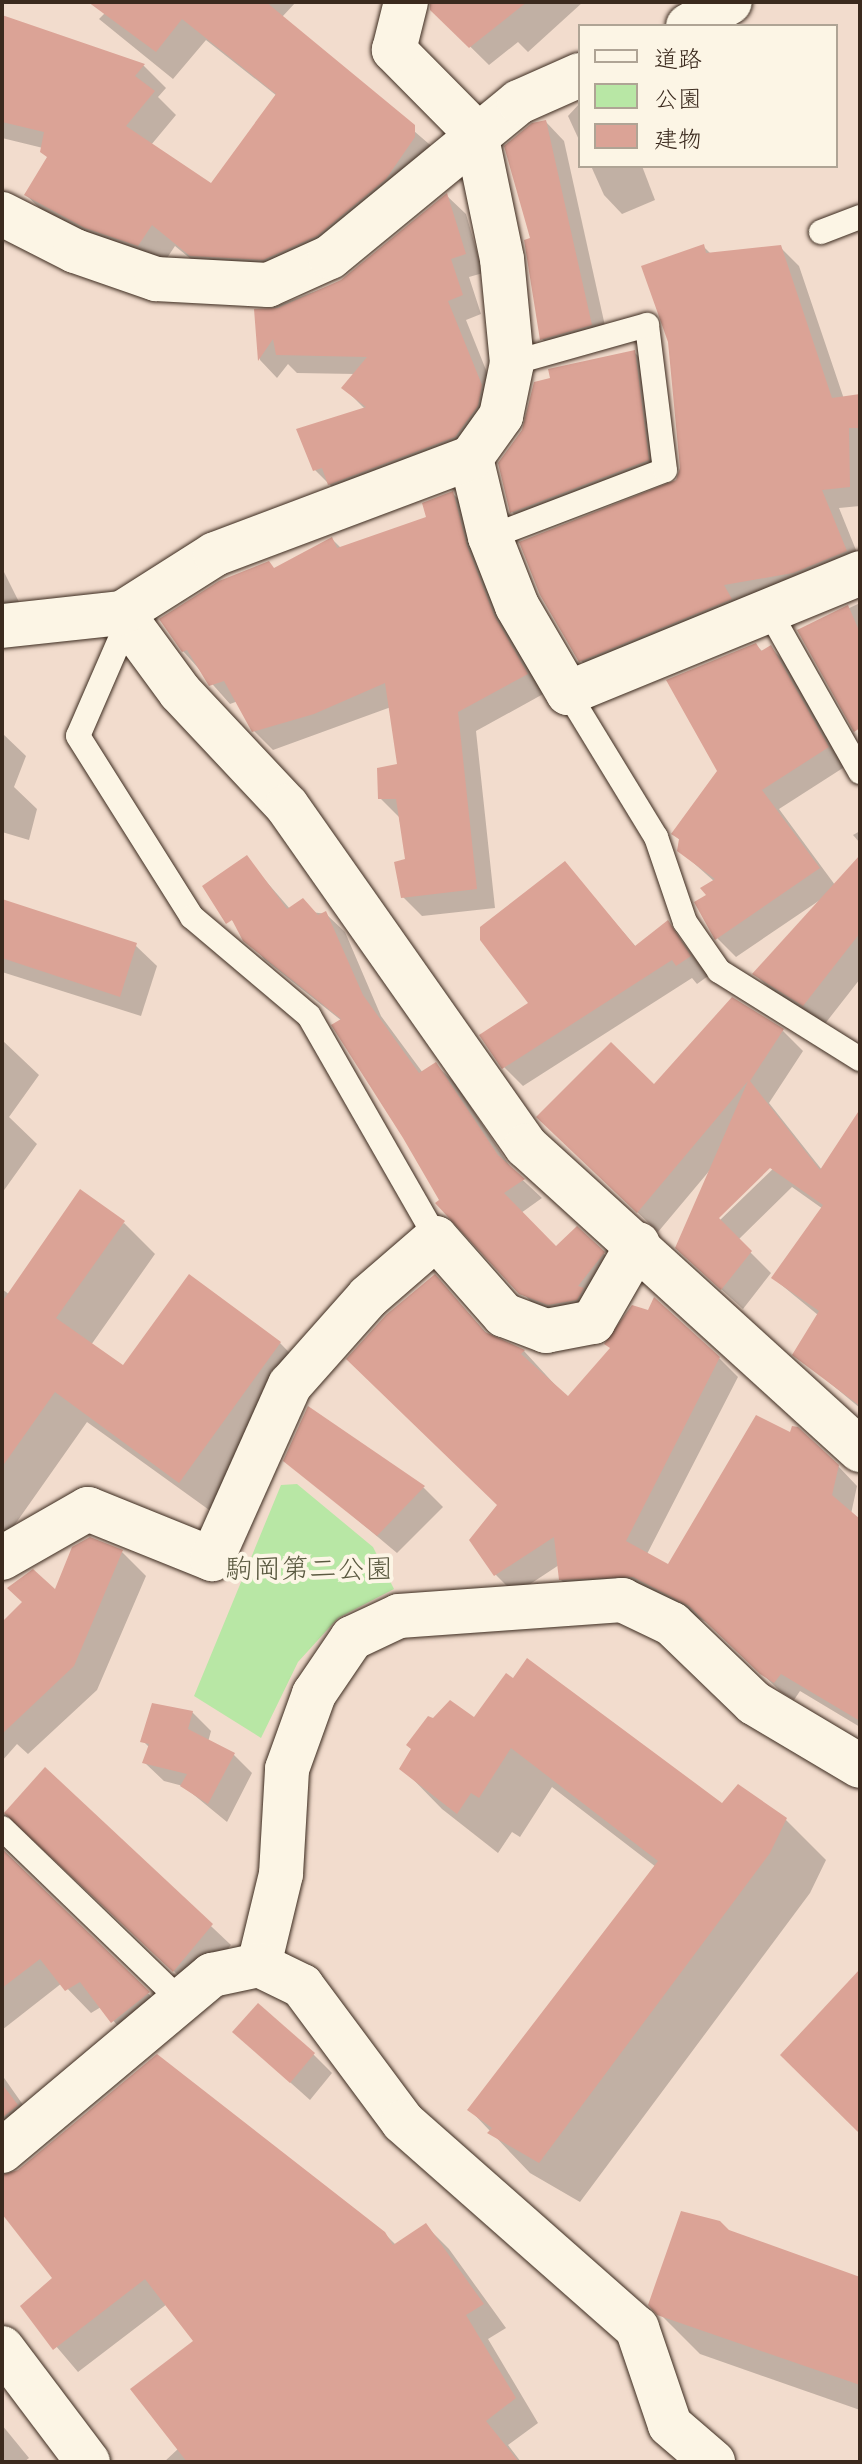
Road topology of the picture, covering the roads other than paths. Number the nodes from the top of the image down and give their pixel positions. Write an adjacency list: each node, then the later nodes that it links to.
1 (406, 2): 5 (street)
2 (730, 2): 3 (street)
3 (692, 24)
4 (578, 76): 5 (street)
5 (476, 133): 6 (street); 9 (street)
6 (2, 214)
7 (860, 217): 8 (lane)
8 (821, 232)
9 (512, 363): 10 (street); 11 (lane)
10 (471, 458): 11 (street); 14 (street)
11 (490, 537): 16 (street)
12 (860, 573): 13 (street)
13 (769, 611): 16 (street); 17 (lane)
14 (125, 617): 15 (street); 19 (lane); 20 (street)
15 (2, 626)
16 (568, 693): 18 (lane)
17 (860, 772)
18 (860, 1059)
19 (436, 1238): 20 (street); 22 (street)
20 (638, 1244): 21 (street)
21 (860, 1450)
22 (2, 1558)
23 (860, 1766): 25 (street)
24 (2, 1828): 26 (lane)
25 (259, 1965): 26 (street); 30 (street)
26 (181, 2001): 27 (street)
27 (2, 2151)
28 (2, 2348): 29 (street)
29 (88, 2462)
30 (713, 2462)

